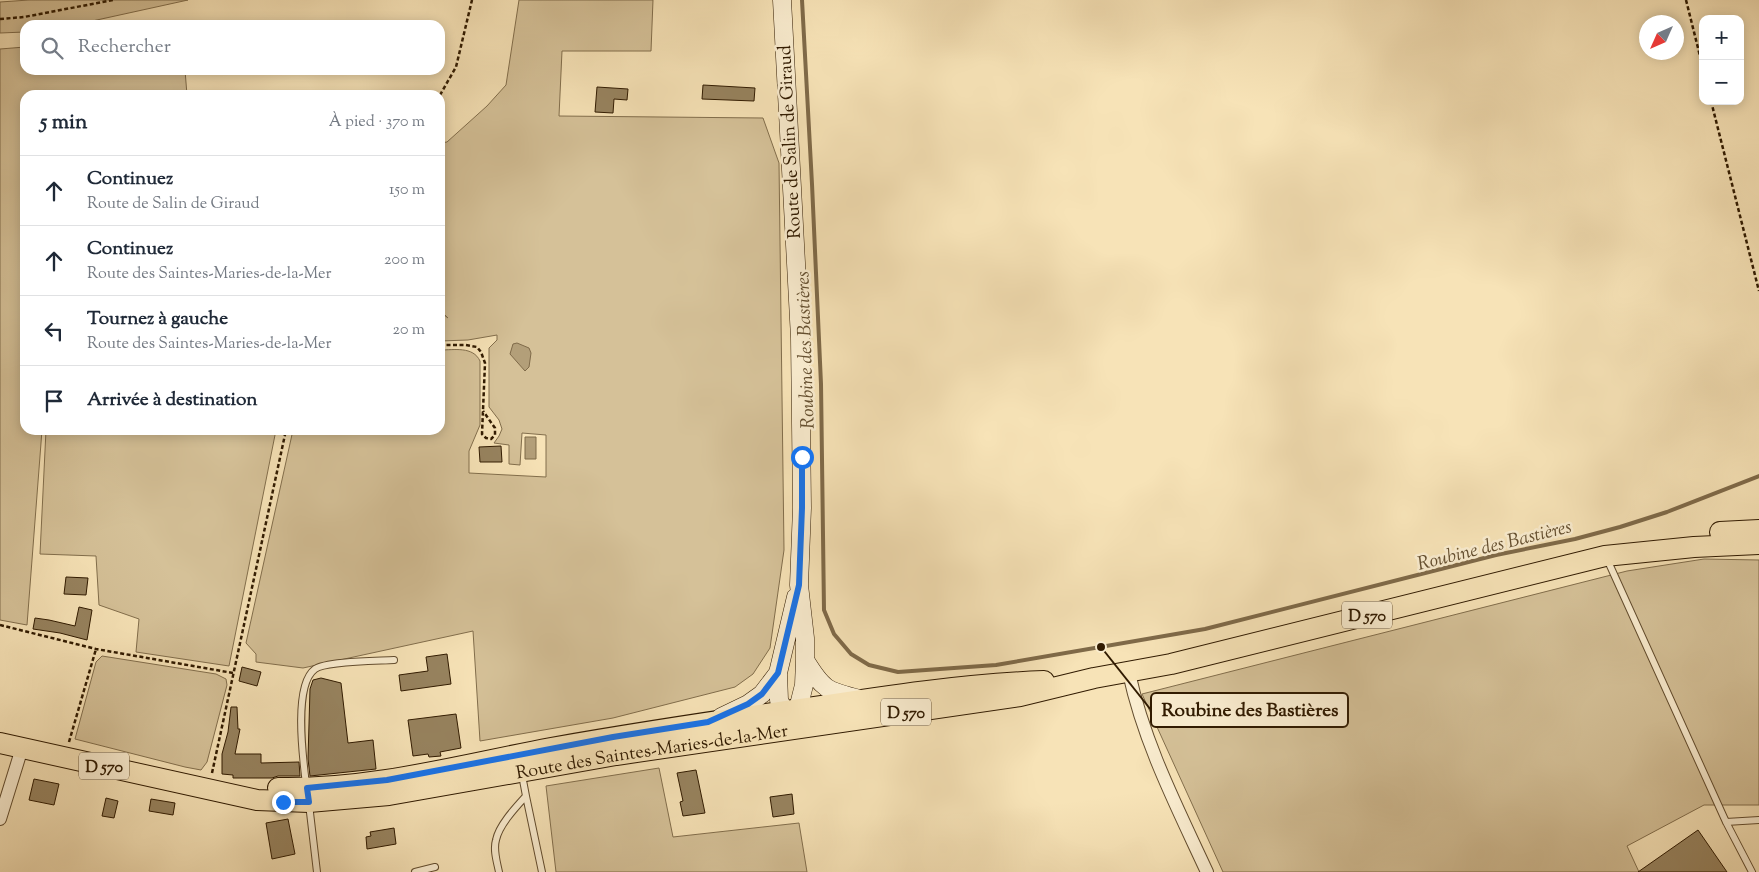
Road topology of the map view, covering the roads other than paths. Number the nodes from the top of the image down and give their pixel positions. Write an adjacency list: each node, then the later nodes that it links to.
1 (782, 0): 5 (main road, Route de Salin de Giraud)
2 (1759, 530): 4 (main road, Route des Saintes-Maries-de-la-Mer / D 570)
3 (1759, 544): 4 (main road, Route des Saintes-Maries-de-la-Mer / D 570)
4 (1610, 555): 8 (main road, Route des Saintes-Maries-de-la-Mer / D 570); 21 (lane)
5 (799, 585): 7 (main road, Route de Salin de Giraud); 9 (main road, Route de Salin de Giraud)
6 (394, 660): 17 (lane)
7 (806, 660): 11 (main road, Route de Salin de Giraud); 12 (main road, Route de Salin de Giraud)
8 (1129, 672): 10 (main road, Route des Saintes-Maries-de-la-Mer / D 570); 27 (street)
9 (778, 673): 12 (main road, Route de Salin de Giraud); 13 (main road, Route de Salin de Giraud)
10 (1094, 678): 11 (main road, Route des Saintes-Maries-de-la-Mer / D 570); 12 (main road, Route des Saintes-Maries-de-la-Mer / D 570)
11 (862, 700): 12 (main road, Route des Saintes-Maries-de-la-Mer / D 570)
12 (791, 716): 13 (main road, Route des Saintes-Maries-de-la-Mer / D 570)
13 (710, 731): 16 (main road, Route des Saintes-Maries-de-la-Mer / D 570)
14 (0, 743): 15 (main road, Route des Saintes-Maries-de-la-Mer / D 570)
15 (22, 748): 17 (main road, Route des Saintes-Maries-de-la-Mer / D 570); 19 (street)
16 (520, 763): 17 (main road, Route des Saintes-Maries-de-la-Mer / D 570); 18 (lane)
17 (308, 795): 23 (lane)
18 (526, 796): 25 (lane); 26 (lane)
19 (0, 819)
20 (1759, 820): 21 (lane)
21 (1726, 822): 28 (lane)
22 (435, 867): 24 (lane)
23 (317, 872)
24 (415, 872)
25 (499, 872)
26 (542, 872)
27 (1207, 872)
28 (1752, 872)

